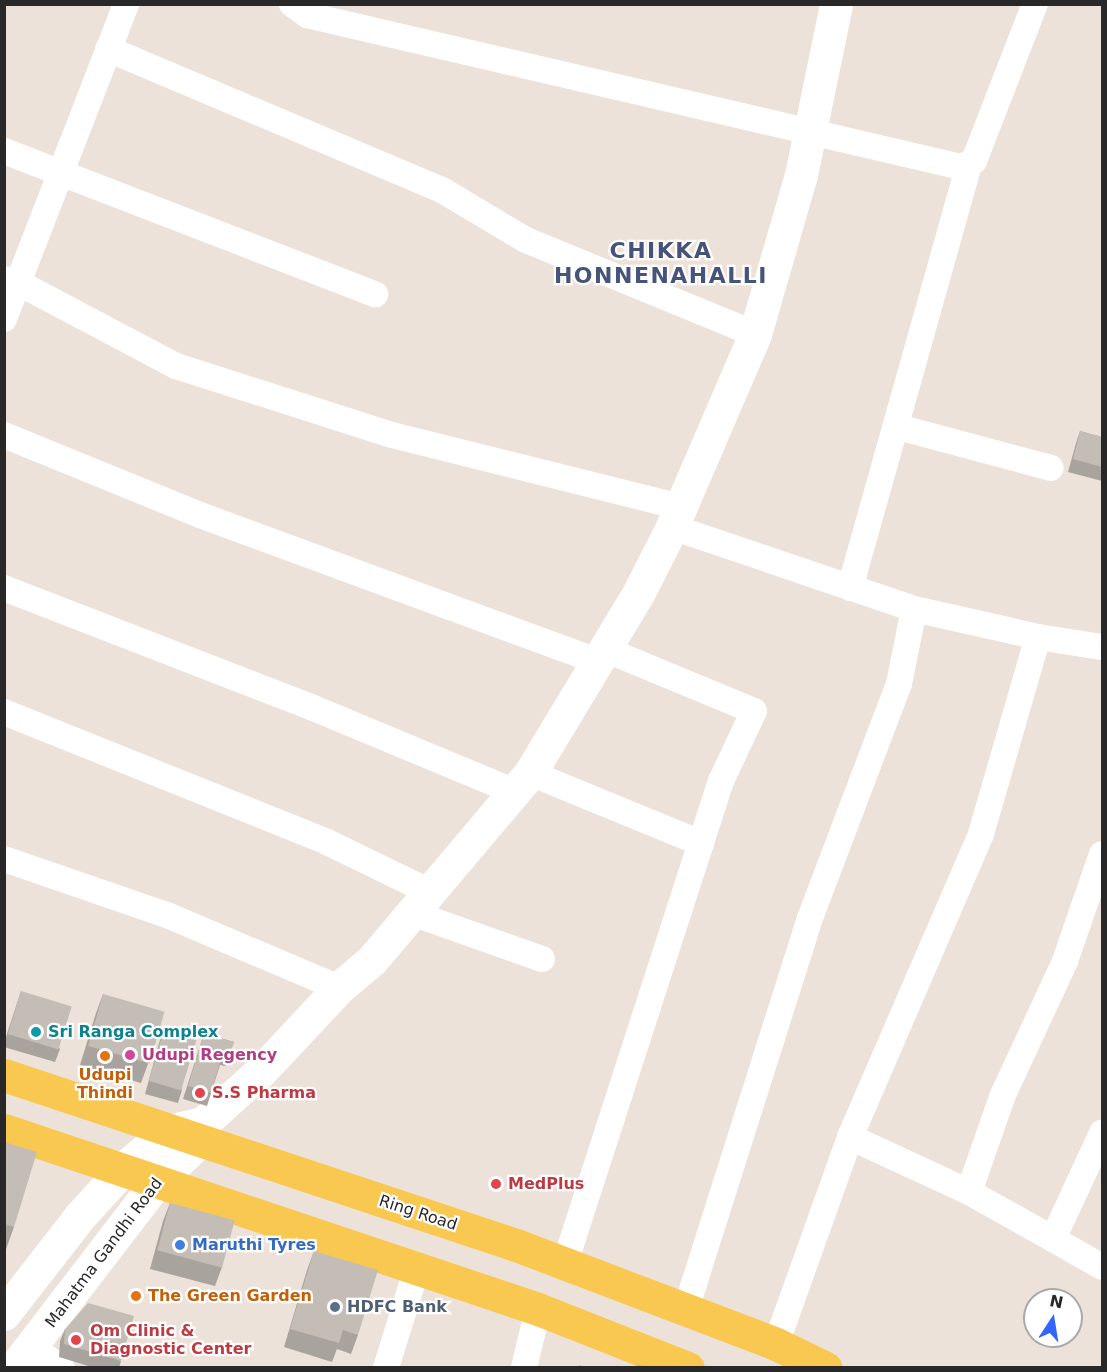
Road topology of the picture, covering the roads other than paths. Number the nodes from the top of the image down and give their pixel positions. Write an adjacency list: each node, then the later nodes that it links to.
1 (126, 4): 5 (street)
2 (292, 4): 6 (street)
3 (836, 4): 6 (street, Mahatma Gandhi Road)
4 (1035, 4): 8 (street)
5 (108, 49): 9 (street); 13 (street)
6 (809, 133): 8 (street); 13 (street, Mahatma Gandhi Road)
7 (4, 152): 9 (street)
8 (968, 167): 14 (street)
9 (60, 173): 10 (street); 11 (street)
10 (12, 281): 12 (street); 17 (street)
11 (375, 294)
12 (4, 319)
13 (755, 334): 17 (street, Mahatma Gandhi Road)
14 (898, 427): 16 (street); 19 (street)
15 (4, 435): 23 (street)
16 (1051, 468)
17 (676, 517): 19 (street); 23 (street, Mahatma Gandhi Road)
18 (4, 588): 25 (street)
19 (850, 588): 20 (street)
20 (914, 609): 21 (street); 46 (street)
21 (1038, 637): 22 (street); 37 (street)
22 (1101, 640)
23 (600, 655): 25 (street, Mahatma Gandhi Road); 26 (street)
24 (4, 712): 29 (street)
25 (523, 783): 26 (street); 29 (street, Mahatma Gandhi Road)
26 (702, 843): 42 (street)
27 (1102, 854): 40 (street)
28 (4, 859): 31 (street)
29 (421, 902): 30 (street); 31 (street, Mahatma Gandhi Road)
30 (542, 959)
31 (339, 988): 35 (street, Mahatma Gandhi Road)
32 (4, 1075): 34 (main road, Ring Road)
33 (4, 1130): 38 (main road)
34 (168, 1131): 35 (main road, Ring Road); 38 (street, Mahatma Gandhi Road)
35 (201, 1133): 39 (street, Mahatma Gandhi Road); 42 (main road, Ring Road)
36 (1102, 1133): 41 (street)
37 (850, 1137): 40 (street); 48 (street)
38 (125, 1167): 39 (main road); 47 (street, Mahatma Gandhi Road)
39 (159, 1179): 44 (main road); 49 (street, Mahatma Gandhi Road)
40 (969, 1192): 41 (street)
41 (1053, 1239): 43 (street)
42 (565, 1263): 45 (main road); 46 (main road, Ring Road)
43 (1102, 1267)
44 (417, 1268): 45 (main road); 51 (street)
45 (538, 1309): 52 (street); 53 (main road)
46 (686, 1309): 48 (main road, Ring Road)
47 (4, 1314)
48 (771, 1356): 54 (main road, Ring Road)
49 (23, 1358): 50 (street)
50 (62, 1368)
51 (386, 1368)
52 (524, 1368)
53 (688, 1368)
54 (826, 1368)

